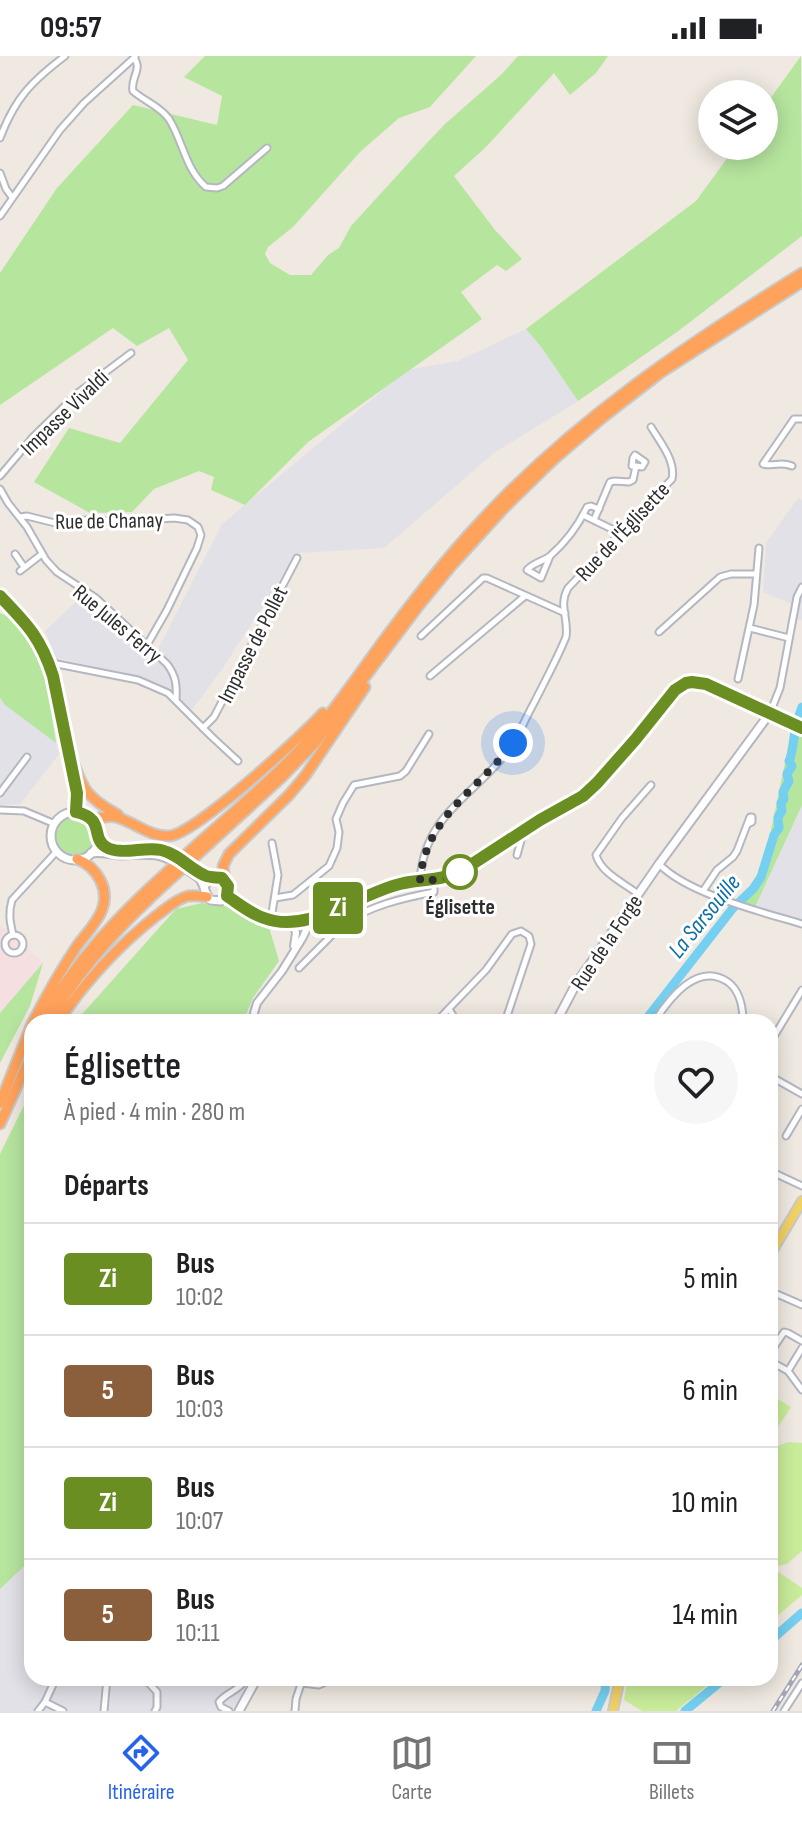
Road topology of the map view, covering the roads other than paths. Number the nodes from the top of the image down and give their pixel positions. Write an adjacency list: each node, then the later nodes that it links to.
1 (65, 56): 3 (street)
2 (135, 57): 4 (street); 6 (street)
3 (0, 138)
4 (267, 148)
5 (0, 173): 6 (street)
6 (12, 198): 7 (street)
7 (0, 216)
8 (802, 272): 10 (highway)
9 (802, 283): 10 (highway)
10 (781, 290): 32 (highway); 43 (highway)
11 (131, 353): 16 (street, Impasse Vivaldi)
12 (802, 419): 15 (street)
13 (651, 427): 22 (street, Rue de l'Églisette)
14 (636, 466): 18 (street)
15 (792, 466)
16 (0, 476)
17 (0, 489): 20 (street, Rue Jules Ferry)
18 (599, 509): 19 (street); 21 (street)
19 (583, 515): 21 (street); 26 (street)
20 (20, 517): 25 (street, Rue Jules Ferry); 38 (street, Rue de Chanay)
21 (594, 520): 22 (street)
22 (620, 533): 33 (street, Rue de l'Églisette)
23 (759, 548): 28 (street)
24 (15, 554): 25 (street)
25 (42, 554): 38 (street, Rue Jules Ferry)
26 (550, 556): 26 (street)
27 (297, 558): 47 (street, Impasse de Pollet)
28 (757, 574): 34 (street); 35 (street)
29 (802, 587): 37 (street)
30 (0, 596): 39 (main road)
31 (525, 596): 33 (street); 36 (street); 42 (street)
32 (417, 608): 65 (highway); 72 (highway)
33 (565, 613): 74 (street, Rue de l'Églisette)
34 (750, 628): 37 (street); 44 (street)
35 (659, 632)
36 (421, 636)
37 (789, 638): 46 (street)
38 (147, 645): 45 (street, Rue Jules Ferry)
39 (48, 659): 40 (street); 41 (main road)
40 (58, 664): 41 (street); 45 (street)
41 (53, 676): 50 (main road)
42 (430, 676)
43 (356, 679): 60 (highway); 65 (highway)
44 (738, 679)
45 (176, 700): 47 (street)
46 (770, 713): 48 (main road); 61 (main road); 69 (main road, Rue de la Forge)
47 (203, 728): 52 (street)
48 (802, 728)
49 (429, 734): 79 (street)
50 (68, 749): 56 (main road); 60 (highway)
51 (27, 757): 54 (street)
52 (238, 761)
53 (651, 785): 77 (street)
54 (0, 793)
55 (0, 810): 58 (street)
56 (76, 812): 57 (main road); 58 (main road)
57 (92, 819): 60 (highway); 62 (main road)
58 (55, 824): 64 (main road)
59 (748, 824): 75 (street)
60 (134, 825)
61 (523, 832): 67 (street); 73 (main road)
62 (98, 839): 66 (main road); 71 (main road)
63 (272, 843): 79 (street)
64 (57, 851): 68 (main road); 84 (street)
65 (194, 852): 70 (highway, bridge)
66 (91, 853): 68 (main road); 76 (main road)
67 (517, 855)
68 (77, 859): 89 (highway)
69 (659, 864): 75 (street); 77 (main road, Rue de la Forge)
70 (170, 874): 90 (highway); 91 (highway)
71 (212, 878): 72 (main road); 76 (main road)
72 (225, 880): 78 (main road)
73 (434, 880): 74 (main road); 86 (street)
74 (420, 881): 81 (main road)
75 (703, 891): 83 (street)
76 (206, 892): 78 (main road); 92 (highway)
77 (638, 894): 97 (main road, Rue de la Forge)
78 (227, 896): 80 (main road)
79 (275, 898): 80 (street)
80 (270, 920): 82 (main road)
81 (306, 920): 82 (main road); 85 (street)
82 (293, 921): 85 (street)
83 (802, 924)
84 (13, 935)
85 (294, 950): 93 (street)
86 (299, 968)
87 (802, 990): 100 (street)
88 (448, 1009): 94 (street); 95 (street); 96 (street)
89 (37, 1014)
90 (45, 1014)
91 (54, 1014)
92 (64, 1014)
93 (254, 1014)
94 (443, 1014)
95 (451, 1014)
96 (508, 1014)
97 (560, 1014)
98 (660, 1014): 99 (street)
99 (743, 1014)
100 (778, 1030)
101 (24, 1045): 107 (highway)
102 (24, 1056): 107 (highway)
103 (24, 1067): 107 (highway)
104 (24, 1076): 107 (highway)
105 (778, 1080): 106 (street)
106 (802, 1094)
107 (2, 1106): 109 (highway)
108 (802, 1109): 110 (street)
109 (0, 1124)
110 (786, 1136)
111 (778, 1175): 112 (street)
112 (802, 1186)
113 (802, 1201): 114 (main road)
114 (778, 1242)
115 (778, 1294): 116 (street)
116 (802, 1305)
117 (778, 1341): 118 (street)
118 (802, 1341)
119 (802, 1348): 121 (street)
120 (778, 1365): 121 (street)
121 (788, 1371): 122 (street)
122 (802, 1390)
123 (802, 1683): 140 (street)
124 (52, 1686): 131 (street)
125 (106, 1686): 134 (street)
126 (151, 1686): 135 (street)
127 (240, 1686): 136 (street)
128 (253, 1686): 137 (main road)
129 (300, 1686): 138 (street)
130 (618, 1686): 139 (main road)
131 (45, 1702): 132 (street); 133 (street)
132 (38, 1711)
133 (63, 1711)
134 (104, 1711)
135 (155, 1711)
136 (229, 1711)
137 (239, 1711)
138 (295, 1711)
139 (613, 1711)
140 (784, 1711)

